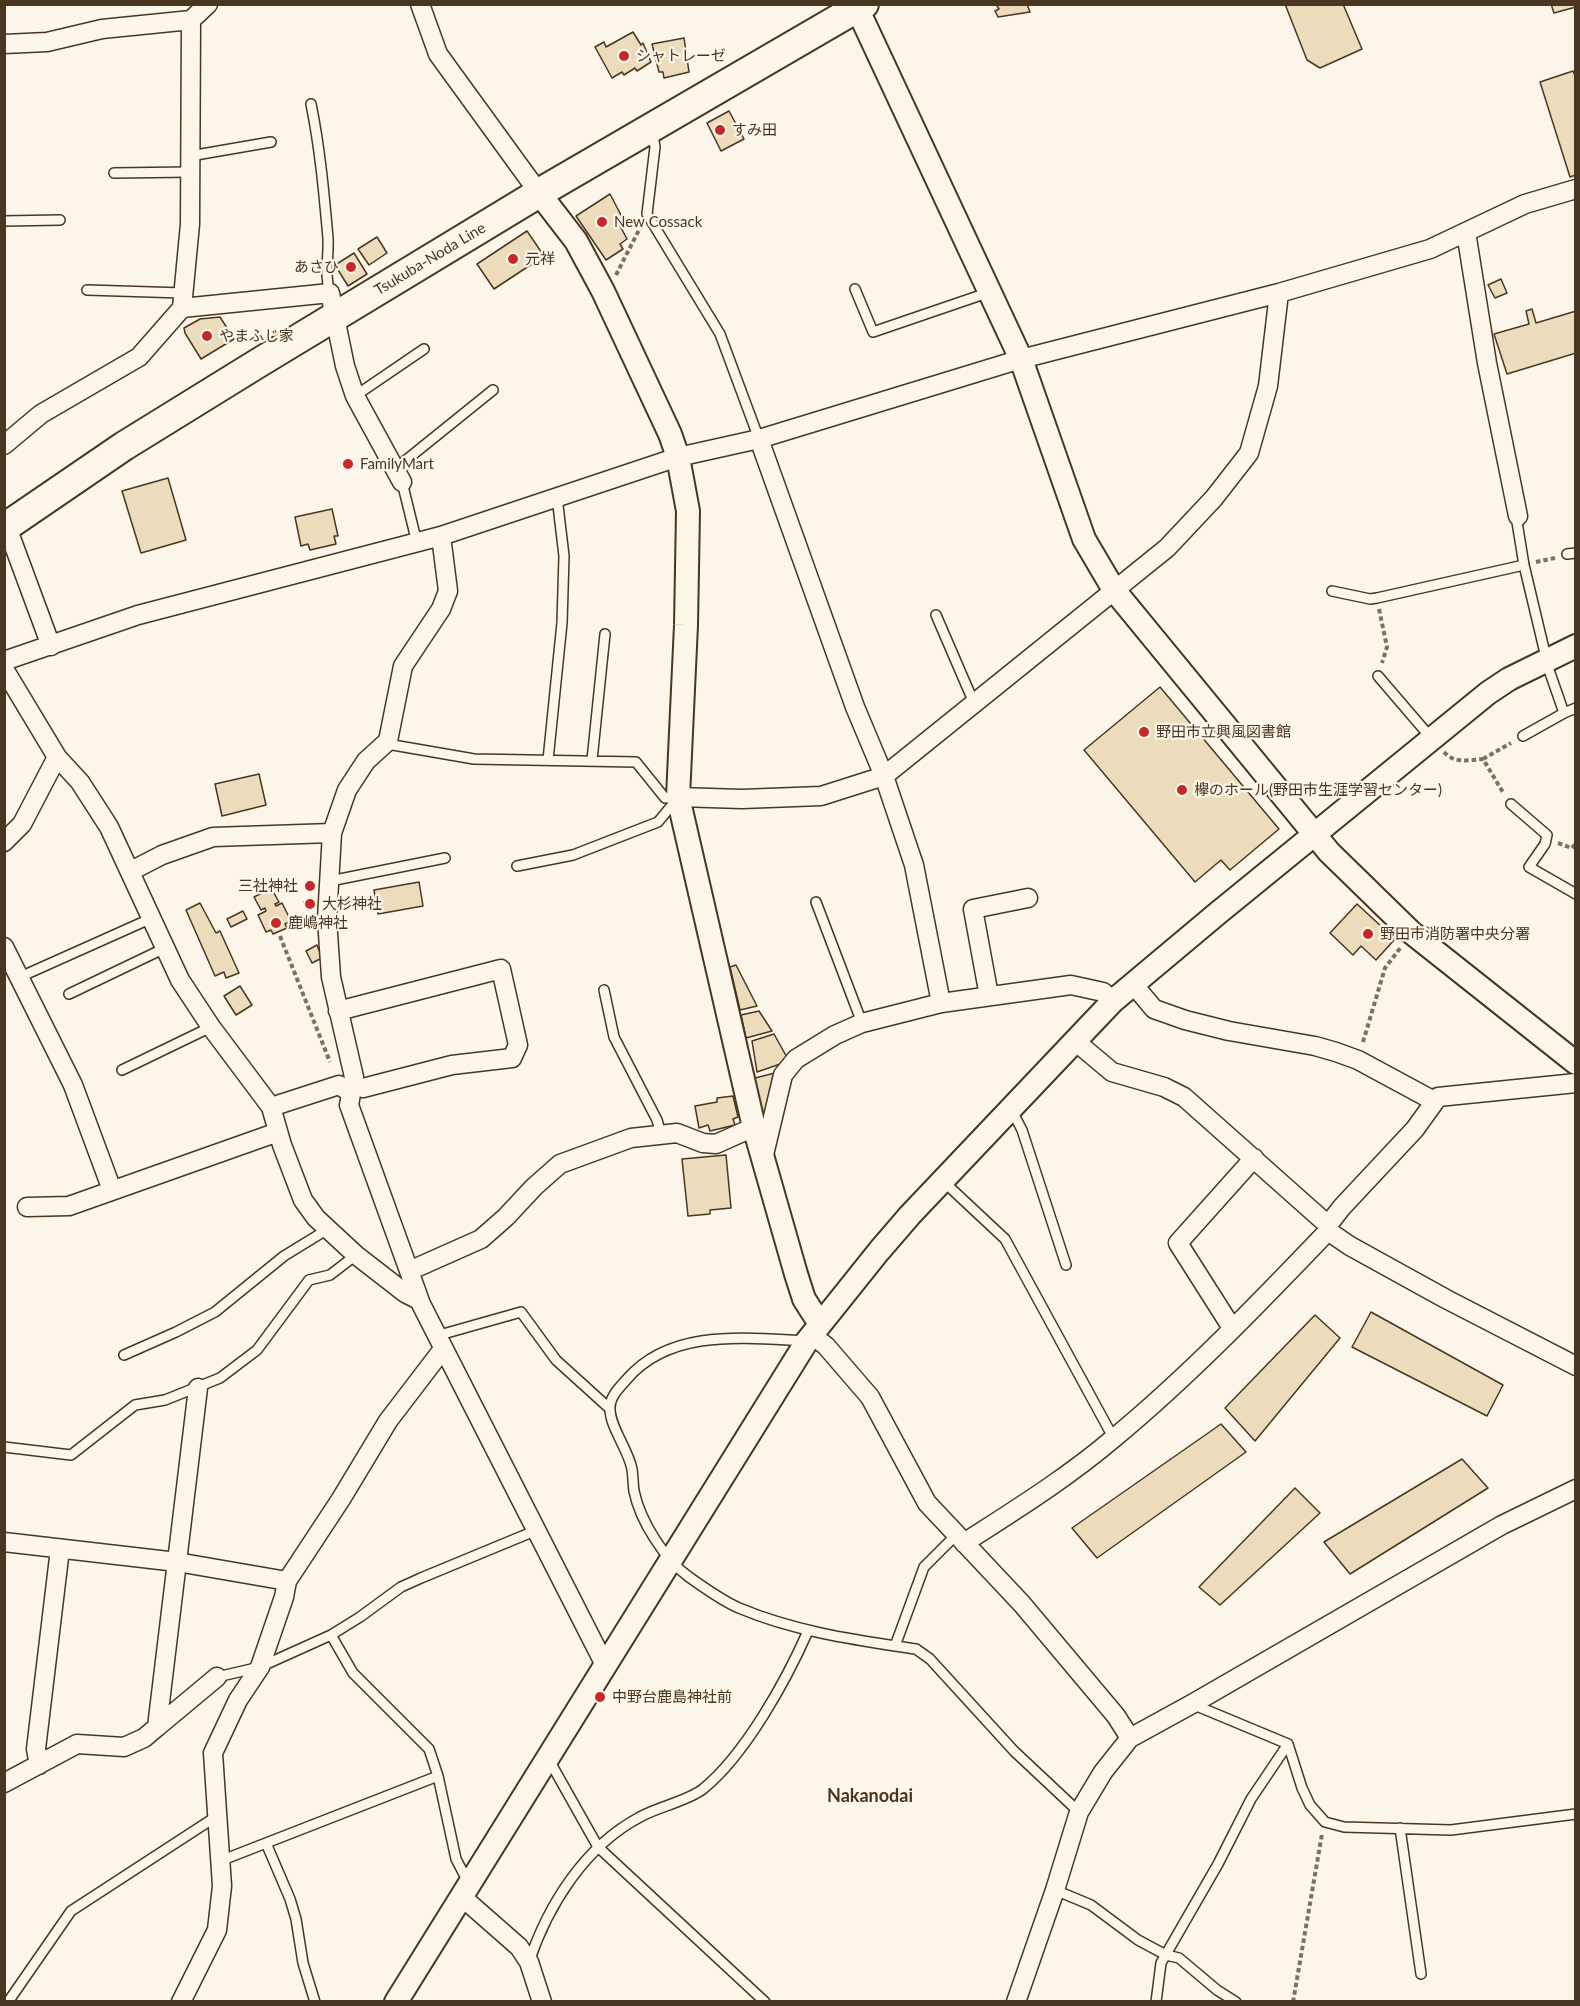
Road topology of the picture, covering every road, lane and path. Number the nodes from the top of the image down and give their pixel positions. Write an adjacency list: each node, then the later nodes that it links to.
1 (208, 4): 4 (street)
2 (420, 4): 12 (street)
3 (861, 6): 7 (main road, Tsukuba-Noda Line); 20 (street)
4 (190, 20): 5 (street); 9 (street)
5 (4, 44)
6 (311, 104): 23 (lane)
7 (652, 129): 12 (main road, Tsukuba-Noda Line); 13 (lane)
8 (272, 142): 9 (lane)
9 (190, 164): 10 (lane); 22 (street)
10 (114, 173)
11 (1575, 189): 16 (street)
12 (539, 193): 19 (street); 23 (main road, Tsukuba-Noda Line)
13 (647, 214): 19 (path); 28 (lane)
14 (60, 220): 15 (lane)
15 (4, 221)
16 (1466, 232): 21 (street); 33 (street)
17 (855, 289): 20 (lane)
18 (87, 290): 22 (lane)
19 (603, 291): 30 (street)
20 (990, 292): 25 (street)
21 (1279, 293): 25 (street); 39 (street)
22 (182, 300): 23 (street); 29 (street)
23 (333, 305): 27 (street); 34 (main road, Tsukuba-Noda Line)
24 (424, 349): 27 (lane)
25 (1021, 359): 28 (street); 39 (street)
26 (492, 390): 31 (lane)
27 (355, 396): 31 (street)
28 (759, 439): 30 (street); 60 (street)
29 (4, 445)
30 (678, 457): 32 (street); 61 (street)
31 (398, 475): 36 (lane)
32 (557, 497): 35 (street); 58 (lane)
33 (1518, 516): 38 (lane)
34 (5, 524): 44 (street)
35 (441, 536): 36 (street); 55 (street)
36 (417, 543): 44 (street)
37 (1571, 554): 38 (path)
38 (1524, 565): 41 (lane); 46 (lane)
39 (1114, 590): 50 (street); 64 (street)
40 (1332, 591): 41 (lane)
41 (1377, 598): 49 (path)
42 (936, 615): 50 (lane)
43 (605, 634): 59 (lane)
44 (51, 646): 47 (street)
45 (1575, 646): 46 (street)
46 (1547, 660): 52 (lane); 54 (street)
47 (4, 661)
48 (4, 669): 56 (street)
49 (1378, 676): 54 (lane)
50 (974, 703): 60 (street)
51 (1575, 708): 52 (lane)
52 (1564, 713): 53 (lane)
53 (1523, 736): 57 (path)
54 (1432, 739): 57 (path); 64 (street)
55 (388, 741): 58 (lane); 63 (street)
56 (57, 756): 65 (street); 68 (street)
57 (1483, 759): 62 (path)
58 (548, 760): 59 (lane)
59 (592, 760): 61 (lane)
60 (884, 776): 61 (street); 84 (street)
61 (678, 797): 67 (lane); 97 (street)
62 (1511, 804): 70 (lane)
63 (332, 833): 68 (street); 69 (street)
64 (1314, 835): 74 (street); 79 (street)
65 (4, 842)
66 (445, 858): 69 (lane)
67 (517, 866)
68 (130, 871): 73 (street)
69 (330, 882): 85 (street)
70 (1575, 894)
71 (1028, 898): 82 (street)
72 (816, 902): 86 (lane)
73 (152, 918): 77 (street); 78 (lane)
74 (1413, 933): 89 (path); 90 (street)
75 (280, 936): 93 (path)
76 (4, 946): 78 (street)
77 (165, 948): 81 (lane); 87 (street)
78 (20, 977): 103 (street)
79 (1133, 984): 83 (street); 89 (street)
80 (604, 990): 99 (lane)
81 (69, 994)
82 (989, 996): 83 (street); 84 (street)
83 (1113, 1001): 88 (street)
84 (941, 1003): 86 (street)
85 (339, 1011): 93 (street); 93 (street)
86 (862, 1023): 101 (street)
87 (211, 1027): 91 (lane); 95 (street)
88 (1076, 1041): 96 (street); 100 (street)
89 (1358, 1060): 94 (street)
90 (1575, 1063)
91 (122, 1070)
92 (1575, 1083): 94 (street)
93 (348, 1088): 95 (street); 109 (street)
94 (1434, 1101): 105 (street)
95 (271, 1107): 98 (street)
96 (1011, 1109): 102 (street); 108 (lane)
97 (754, 1127): 99 (street); 101 (street)
98 (278, 1132): 103 (street); 106 (street)
99 (661, 1134): 109 (street)
100 (1254, 1158): 105 (street); 111 (street)
101 (763, 1159): 112 (street)
102 (943, 1180): 112 (street); 118 (lane)
103 (112, 1190): 104 (street)
104 (27, 1207)
105 (1328, 1228): 111 (street); 115 (street)
106 (328, 1229): 107 (street); 114 (lane)
107 (356, 1255): 110 (street); 116 (lane)
108 (1066, 1265)
109 (409, 1271): 110 (street)
110 (419, 1300): 113 (street)
111 (1232, 1328): 118 (street)
112 (813, 1333): 117 (lane); 122 (street); 125 (street)
113 (440, 1343): 117 (lane); 121 (street); 127 (street)
114 (124, 1355)
115 (1575, 1366)
116 (198, 1388): 119 (lane); 126 (street)
117 (609, 1408): 125 (lane)
118 (1114, 1439): 122 (street)
119 (4, 1447)
120 (1575, 1489): 134 (street)
121 (537, 1530): 129 (lane); 132 (street)
122 (960, 1539): 130 (lane); 136 (street)
123 (4, 1542): 124 (street)
124 (60, 1549): 126 (street); 139 (street)
125 (670, 1560): 128 (lane); 132 (street)
126 (177, 1562): 127 (street); 135 (street)
127 (287, 1581): 131 (street)
128 (808, 1631): 130 (lane); 148 (lane)
129 (331, 1635): 131 (lane); 140 (lane)
130 (895, 1646): 142 (lane)
131 (260, 1667): 133 (lane); 144 (street)
132 (606, 1667): 138 (street)
133 (217, 1677): 135 (street)
134 (1192, 1704): 136 (street); 137 (lane)
135 (157, 1727): 139 (street)
136 (1130, 1738): 142 (street)
137 (1288, 1744): 145 (lane); 152 (lane)
138 (548, 1758): 148 (lane); 151 (street)
139 (39, 1765): 141 (street)
140 (438, 1776): 147 (lane); 151 (lane)
141 (4, 1783)
142 (1078, 1812): 150 (street)
143 (1575, 1814): 146 (lane)
144 (217, 1816): 149 (street); 155 (lane)
145 (1324, 1822): 146 (lane); 164 (path)
146 (1400, 1828): 154 (lane)
147 (266, 1843): 149 (lane); 157 (lane)
148 (598, 1847): 153 (lane); 160 (lane)
149 (220, 1862): 156 (street)
150 (1055, 1890): 152 (lane); 161 (street)
151 (465, 1891): 153 (street); 158 (street)
152 (1166, 1955): 162 (lane); 163 (lane)
153 (529, 1962): 159 (street)
154 (1421, 1974)
155 (8, 2001)
156 (181, 2001)
157 (315, 2001)
158 (396, 2001)
159 (542, 2001)
160 (765, 2001)
161 (1016, 2001)
162 (1156, 2001)
163 (1236, 2001)
164 (1293, 2001)

